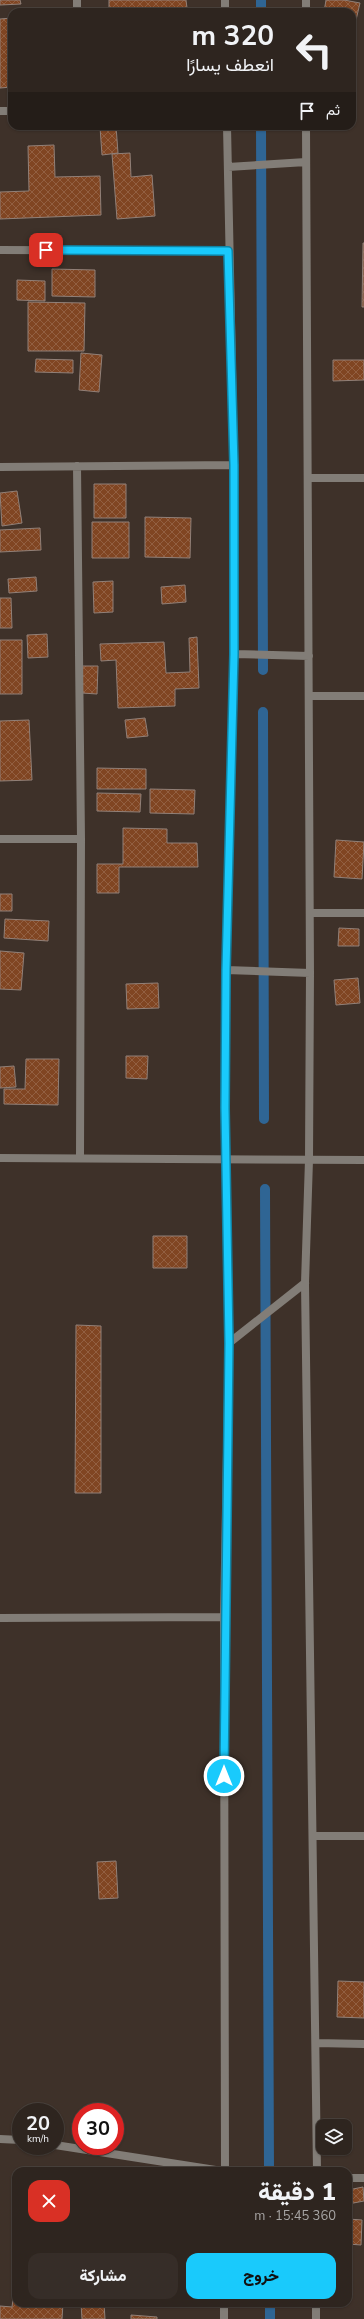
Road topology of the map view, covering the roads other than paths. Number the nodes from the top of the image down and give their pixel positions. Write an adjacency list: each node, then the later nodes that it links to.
1 (226, 130): 4 (street)
2 (306, 130): 3 (street)
3 (306, 162): 4 (street); 10 (street)
4 (228, 167): 6 (street)
5 (0, 250): 6 (street)
6 (228, 251): 7 (street)
7 (234, 465): 8 (street); 12 (street)
8 (77, 466): 9 (street); 17 (street)
9 (0, 467)
10 (308, 478): 11 (street); 13 (street)
11 (364, 478)
12 (234, 654): 13 (street); 20 (street)
13 (309, 656): 14 (street)
14 (309, 696): 15 (street); 18 (street)
15 (364, 696)
16 (0, 839): 17 (street)
17 (81, 839): 23 (street)
18 (310, 913): 19 (street); 21 (street)
19 (364, 913)
20 (226, 970): 21 (street); 24 (street)
21 (310, 973): 25 (street)
22 (0, 1158): 23 (street)
23 (80, 1158): 24 (street)
24 (226, 1159): 25 (street); 28 (street)
25 (310, 1160): 26 (street); 27 (street)
26 (364, 1160)
27 (305, 1283): 28 (street); 31 (street)
28 (229, 1343): 29 (street)
29 (224, 1617): 30 (street); 39 (street)
30 (0, 1618)
31 (314, 1836): 32 (street); 33 (street)
32 (364, 1836)
33 (317, 2043): 34 (street); 40 (street)
34 (364, 2044)
35 (0, 2139): 36 (street)
36 (12, 2140)
37 (64, 2146): 38 (street)
38 (196, 2167)
39 (225, 2167)
40 (317, 2167)
41 (352, 2178): 42 (street)
42 (364, 2178)
43 (224, 2307): 45 (street)
44 (316, 2307): 46 (street)
45 (224, 2319)
46 (316, 2319)

